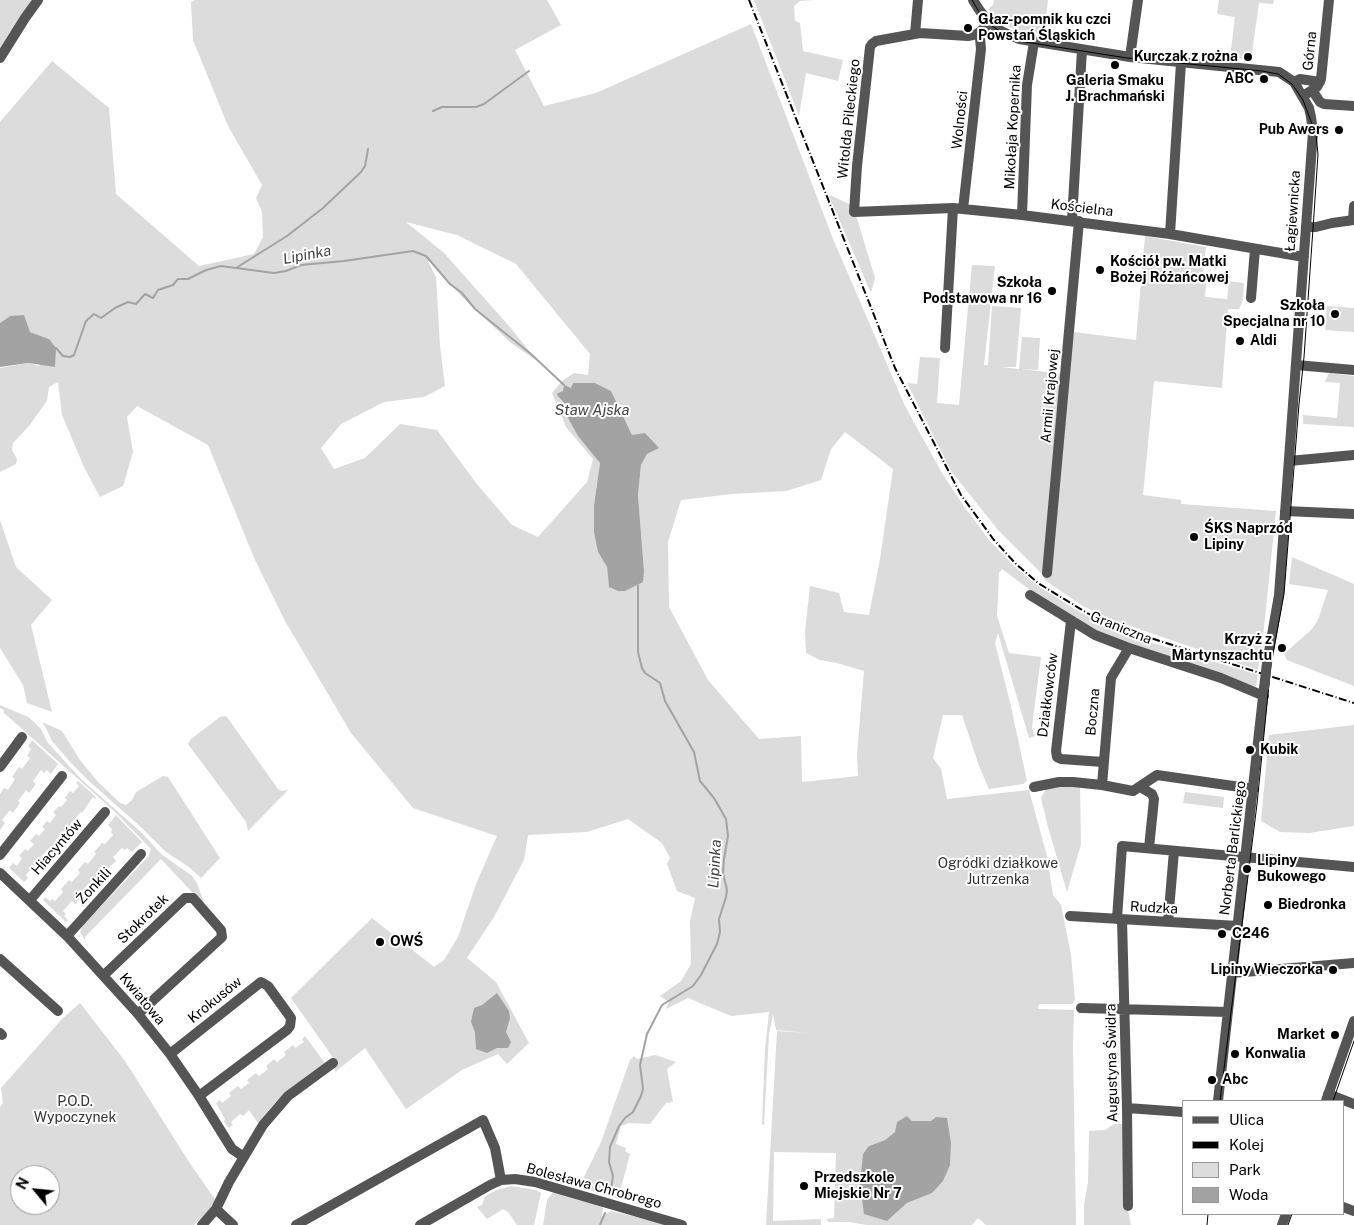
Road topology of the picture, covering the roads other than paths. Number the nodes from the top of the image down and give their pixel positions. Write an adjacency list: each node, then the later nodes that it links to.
1 (918, 0): 7 (street)
2 (973, 0): 6 (street)
3 (1138, 0): 11 (street)
4 (1329, 0): 15 (street, Górna)
5 (37, 1): 12 (street)
6 (990, 23): 8 (street); 9 (street)
7 (916, 34): 8 (street, Witolda Pileckiego); 21 (street, Witolda Pileckiego)
8 (977, 34): 20 (street, Wolności)
9 (1034, 42): 10 (street); 22 (street, Mikołaja Kopernika)
10 (1082, 50): 11 (street); 24 (street, Armii Krajowej)
11 (1130, 57): 13 (street)
12 (0, 58)
13 (1181, 63): 14 (street); 26 (street)
14 (1294, 82): 15 (street); 17 (street, Łagiewnicka)
15 (1320, 82): 16 (street, Górna)
16 (1312, 90): 17 (street, Górna); 18 (street)
17 (1302, 96): 25 (street, Łagiewnicka)
18 (1354, 106)
19 (1354, 206): 23 (street)
20 (958, 209): 21 (street, Kościelna); 22 (street, Kościelna); 30 (street, Wolności)
21 (854, 212)
22 (1022, 215): 24 (street, Kościelna)
23 (1353, 220): 25 (street)
24 (1075, 221): 26 (street, Kościelna); 37 (street, Armii Krajowej)
25 (1306, 227): 28 (street, Łagiewnicka)
26 (1170, 234): 27 (street, Kościelna)
27 (1256, 249): 28 (street, Kościelna); 29 (street)
28 (1304, 257): 31 (street, Łagiewnicka)
29 (1251, 298)
30 (945, 348)
31 (1296, 366): 32 (street); 34 (street, Łagiewnicka)
32 (1354, 370)
33 (1354, 455): 34 (street)
34 (1289, 461): 35 (street, Łagiewnicka)
35 (1285, 511): 36 (street); 41 (street, Łagiewnicka, bridge)
36 (1354, 514)
37 (1047, 573)
38 (1030, 596): 39 (street, Graniczna)
39 (1071, 621): 40 (street, Graniczna); 43 (street, Działkowców)
40 (1129, 648): 41 (street, Graniczna); 43 (street, Boczna)
41 (1264, 692): 49 (street, Norberta Barlickiego)
42 (22, 737): 44 (street)
43 (1102, 762): 46 (street, Boczna)
44 (0, 767)
45 (62, 776): 54 (street)
46 (1102, 784): 47 (street); 48 (street)
47 (1034, 787)
48 (1140, 787): 49 (street); 51 (street)
49 (1254, 789): 55 (street, Norberta Barlickiego)
50 (106, 812): 58 (street, Hiacyntów)
51 (1150, 848): 52 (street); 60 (street, Augustyna Świdra)
52 (1174, 851): 55 (street); 61 (street)
53 (142, 854): 63 (street, Żonkili)
54 (0, 855)
55 (1246, 857): 56 (street); 62 (street, Norberta Barlickiego)
56 (1354, 868)
57 (0, 873): 58 (street, Kwiatowa)
58 (30, 900): 63 (street, Kwiatowa)
59 (1070, 916): 60 (street, Rudzka)
60 (1119, 919): 61 (street, Rudzka); 69 (street, Augustyna Świdra)
61 (1168, 922): 62 (street, Rudzka)
62 (1238, 926): 66 (street, Norberta Barlickiego)
63 (66, 936): 67 (street, Kwiatowa)
64 (0, 959): 70 (street)
65 (1354, 963): 66 (street)
66 (1232, 973): 71 (street, Norberta Barlickiego)
67 (104, 975): 72 (street, Kwiatowa); 72 (street, Stokrotek)
68 (1082, 1008): 69 (street)
69 (1125, 1008): 71 (street); 79 (street, Augustyna Świdra)
70 (58, 1011)
71 (1228, 1012): 78 (street, Norberta Barlickiego)
72 (138, 1014): 74 (street, Kwiatowa)
73 (1354, 1021): 77 (street)
74 (170, 1054): 76 (street, Kwiatowa); 76 (street, Krokusów)
75 (333, 1063): 81 (street)
76 (198, 1096): 81 (street, Kwiatowa)
77 (1327, 1098)
78 (1218, 1100)
79 (1128, 1108): 80 (street); 84 (street, Augustyna Świdra)
80 (1182, 1112)
81 (244, 1157): 83 (street)
82 (502, 1180): 87 (street); 88 (street, Bolesława Chrobrego); 89 (street, Bolesława Chrobrego)
83 (218, 1204): 85 (street); 86 (street)
84 (1128, 1206)
85 (202, 1225)
86 (233, 1225)
87 (296, 1225)
88 (420, 1225)
89 (682, 1225)

